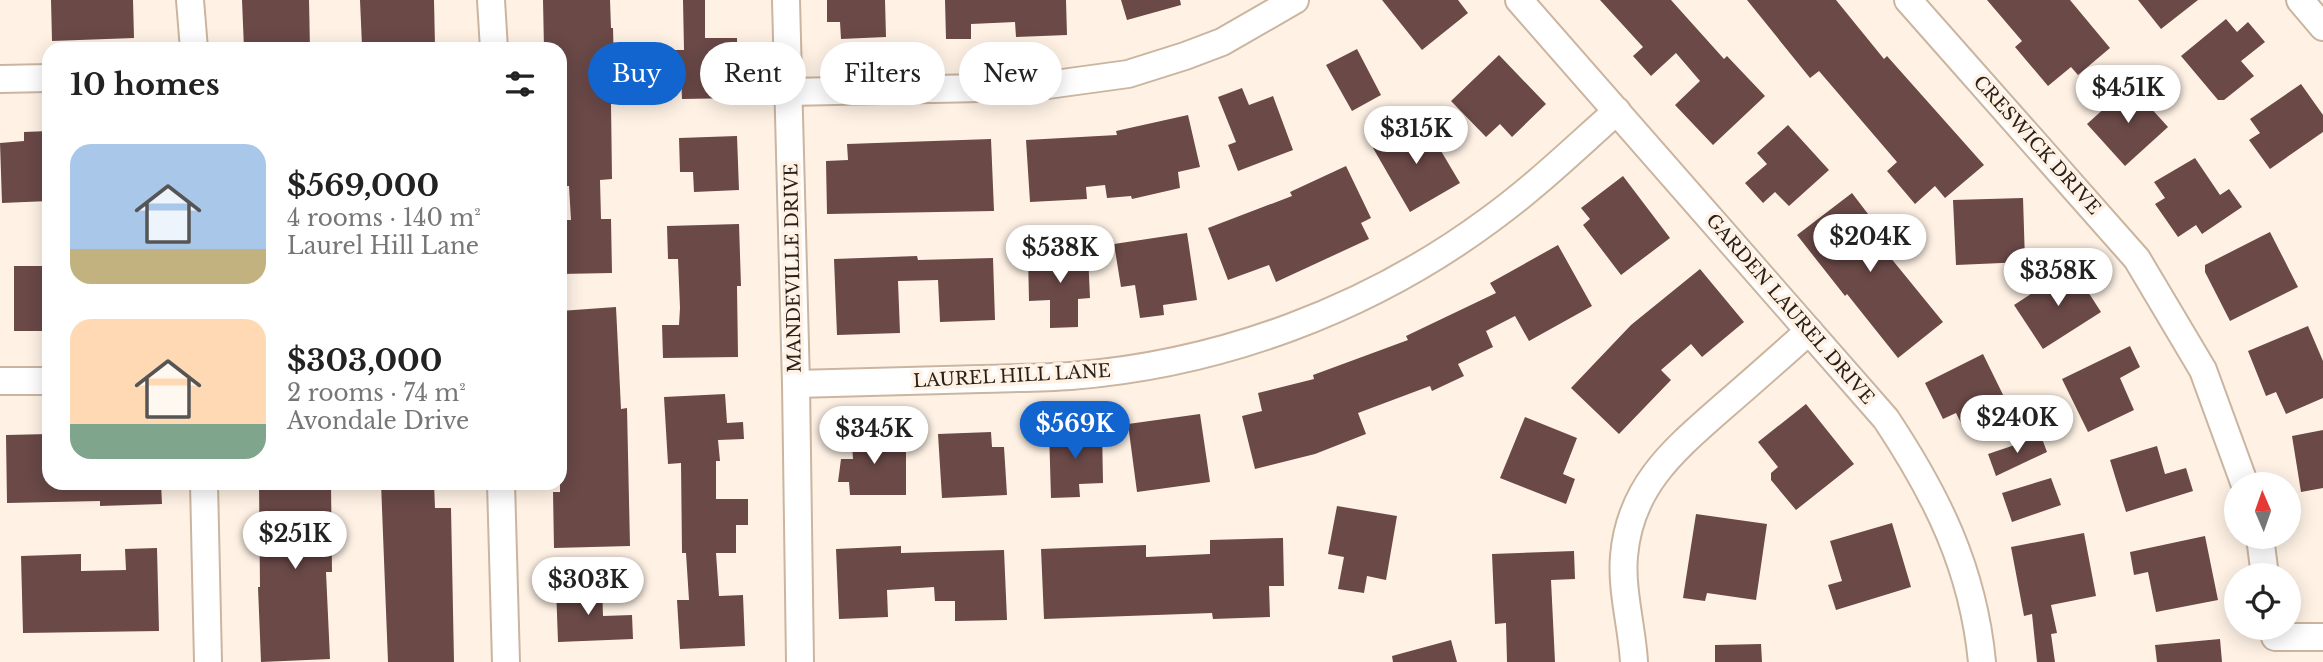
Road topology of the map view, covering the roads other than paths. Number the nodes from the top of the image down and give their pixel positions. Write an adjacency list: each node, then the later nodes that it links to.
1 (190, 0): 9 (street)
2 (491, 0): 10 (street)
3 (786, 0): 11 (street, MANDEVILLE DRIVE)
4 (1294, 0): 14 (street)
5 (1520, 0): 16 (street, GARDEN LAUREL DRIVE)
6 (1908, 0): 21 (street, CRESWICK DRIVE)
7 (2300, 0): 8 (street)
8 (2323, 27)
9 (193, 42)
10 (494, 42)
11 (787, 42)
12 (42, 78): 13 (street)
13 (0, 79)
14 (806, 92)
15 (788, 105): 20 (street, MANDEVILLE DRIVE)
16 (1617, 111): 17 (street, GARDEN LAUREL DRIVE); 20 (street, LAUREL HILL LANE)
17 (1809, 331): 29 (street); 30 (street, GARDEN LAUREL DRIVE)
18 (0, 381): 19 (street)
19 (42, 381)
20 (796, 384): 28 (street, MANDEVILLE DRIVE)
21 (2240, 472)
22 (204, 490): 26 (street)
23 (501, 490): 27 (street)
24 (2323, 637): 25 (street)
25 (2275, 643)
26 (208, 662)
27 (506, 662)
28 (800, 662)
29 (1634, 662)
30 (1982, 662)

